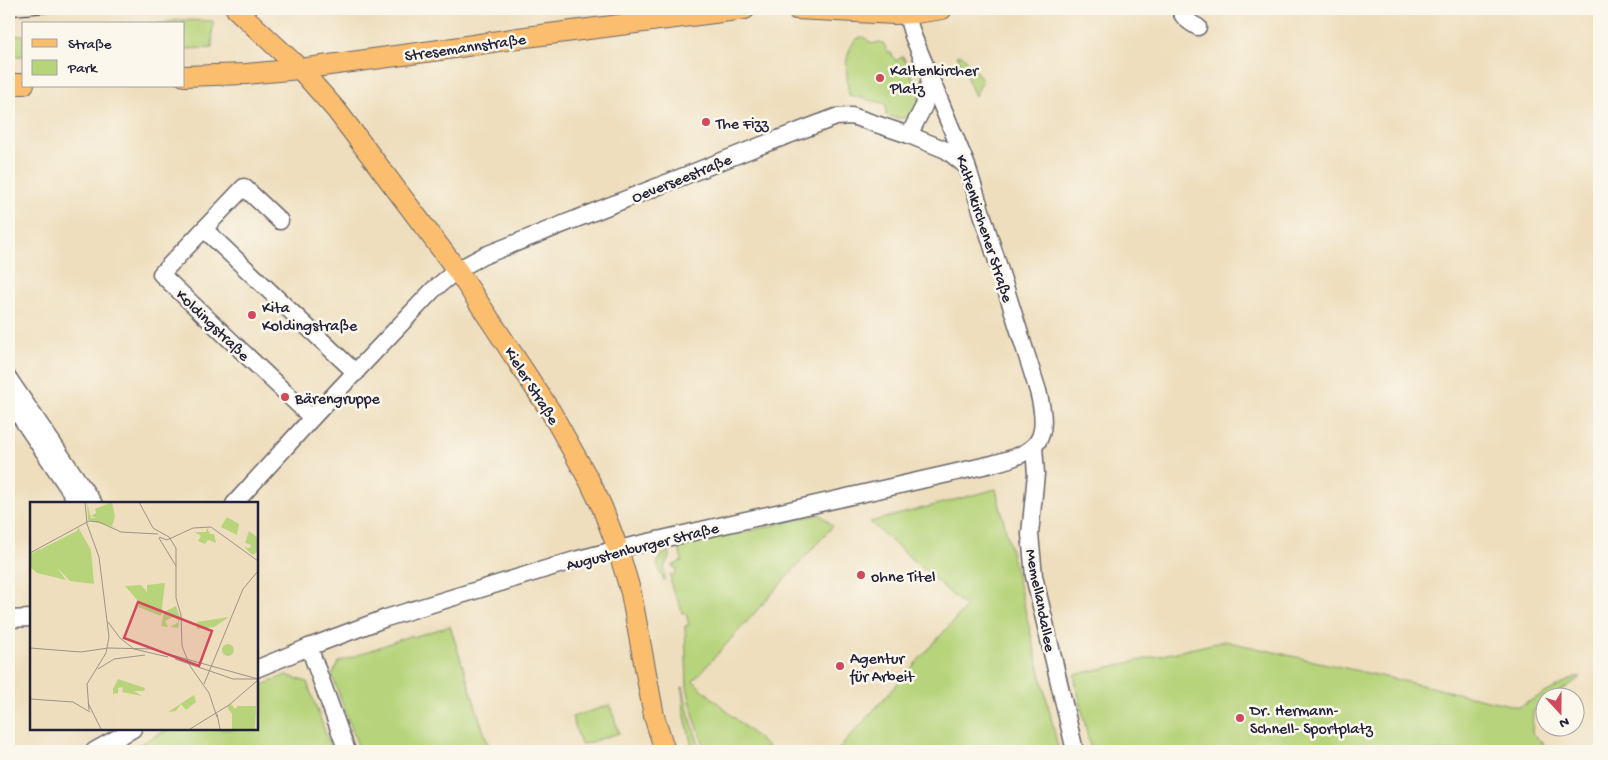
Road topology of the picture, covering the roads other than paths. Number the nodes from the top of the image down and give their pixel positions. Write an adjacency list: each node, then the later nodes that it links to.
1 (236, 9): 8 (main road, Kieler Straße)
2 (745, 9): 8 (main road, Stresemannstraße)
3 (796, 9): 6 (main road)
4 (942, 9): 6 (main road)
5 (1180, 9): 7 (street)
6 (905, 11): 10 (street, Kaltenkirchener Straße)
7 (1198, 27)
8 (300, 69): 9 (main road, Stresemannstraße); 17 (main road, Kieler Straße)
9 (185, 76)
10 (930, 78): 13 (street); 14 (street, Kaltenkirchener Straße)
11 (9, 84): 12 (main road)
12 (22, 84)
13 (909, 134): 14 (street, Oeverseestraße); 17 (street, Oeverseestraße)
14 (967, 166): 22 (street, Kaltenkirchener Straße)
15 (280, 221): 16 (street, Koldingstraße)
16 (204, 229): 18 (street); 21 (street, Koldingstraße)
17 (457, 270): 18 (street); 26 (main road, Kieler Straße)
18 (356, 373): 21 (street)
19 (9, 379): 24 (street)
20 (9, 400): 23 (street)
21 (312, 418): 25 (street)
22 (1034, 447): 26 (street, Augustenburger Straße); 35 (street, Memellandallee)
23 (78, 502)
24 (93, 502)
25 (236, 502)
26 (618, 549): 29 (street, Augustenburger Straße); 34 (main road, Kieler Straße)
27 (30, 618): 28 (street)
28 (9, 619)
29 (309, 647): 30 (street, Augustenburger Straße); 33 (street)
30 (258, 668)
31 (131, 730): 32 (street)
32 (94, 751)
33 (347, 751)
34 (665, 751)
35 (1075, 751)

